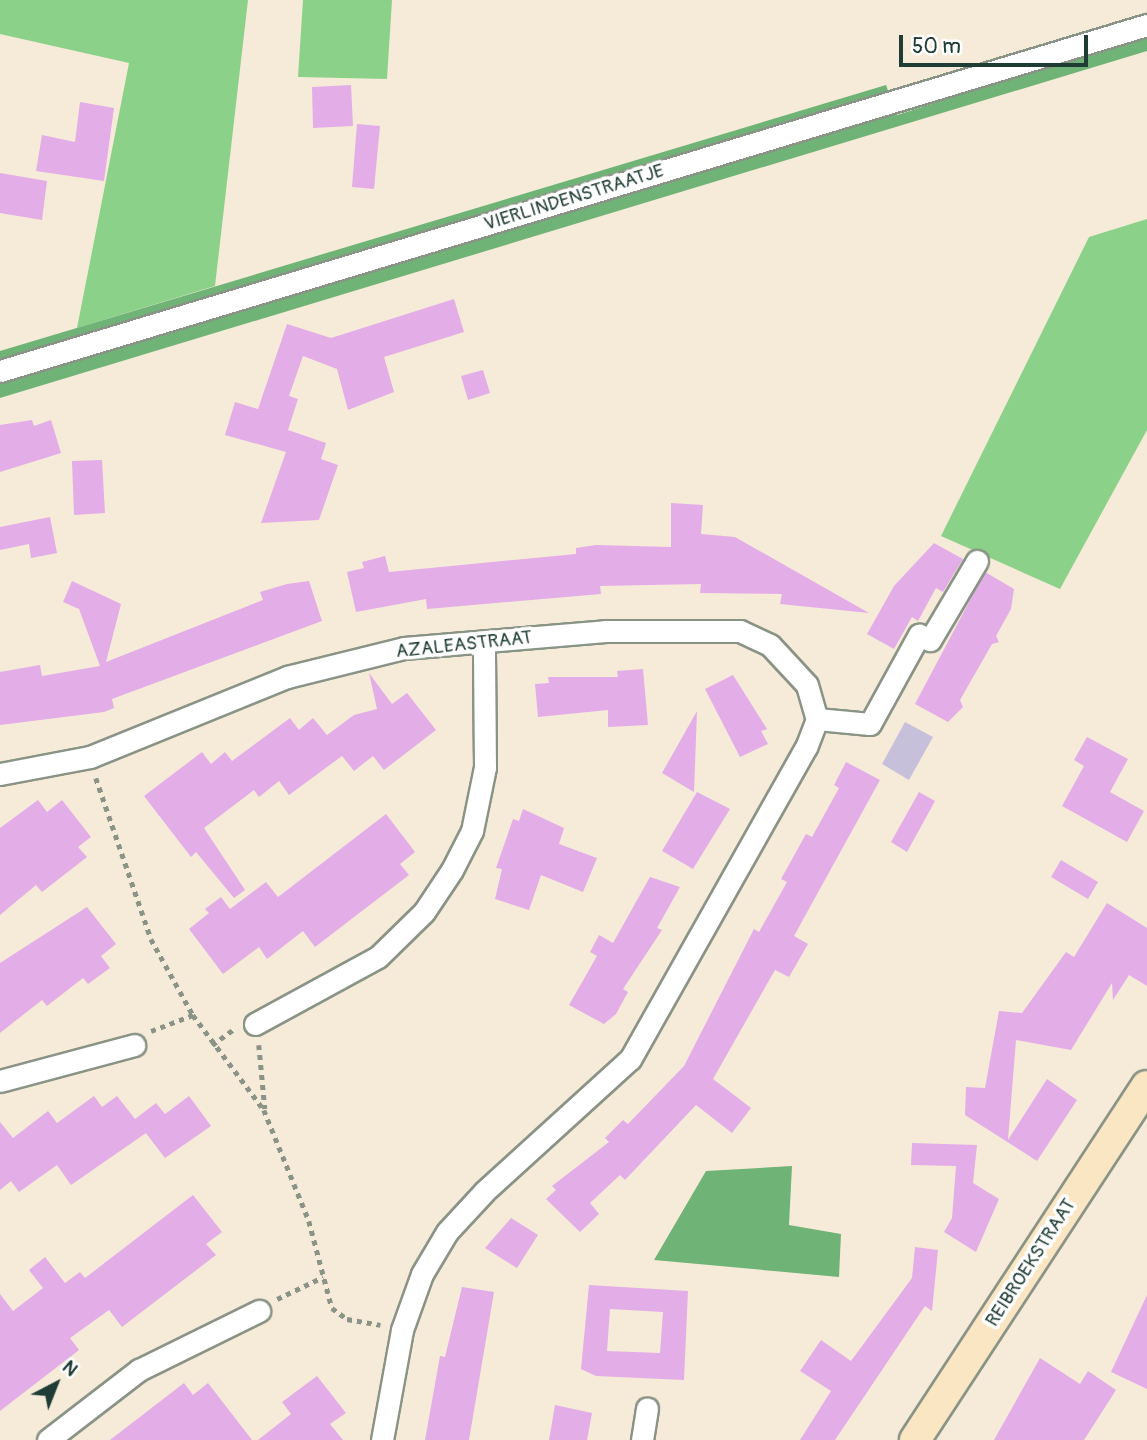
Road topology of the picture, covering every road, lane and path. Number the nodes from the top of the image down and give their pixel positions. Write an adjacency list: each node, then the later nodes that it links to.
1 (1147, 25): 2 (street, VIERLINDENSTRAATJE)
2 (0, 370)
3 (977, 561): 5 (street)
4 (484, 642): 5 (street, AZALEASTRAAT); 6 (street, AZALEASTRAAT); 9 (street)
5 (817, 719): 16 (street)
6 (90, 757): 7 (street, AZALEASTRAAT); 8 (path)
7 (0, 775)
8 (193, 1015): 10 (path); 13 (path)
9 (256, 1024): 13 (path)
10 (134, 1045): 11 (street)
11 (0, 1081)
12 (1147, 1086): 21 (street, REIBROEKSTRAAT)
13 (264, 1110): 14 (path)
14 (323, 1277): 15 (path); 16 (path)
15 (259, 1311): 18 (street)
16 (402, 1329): 19 (street)
17 (647, 1408): 20 (street)
18 (48, 1440)
19 (382, 1440)
20 (642, 1440)
21 (915, 1440)

